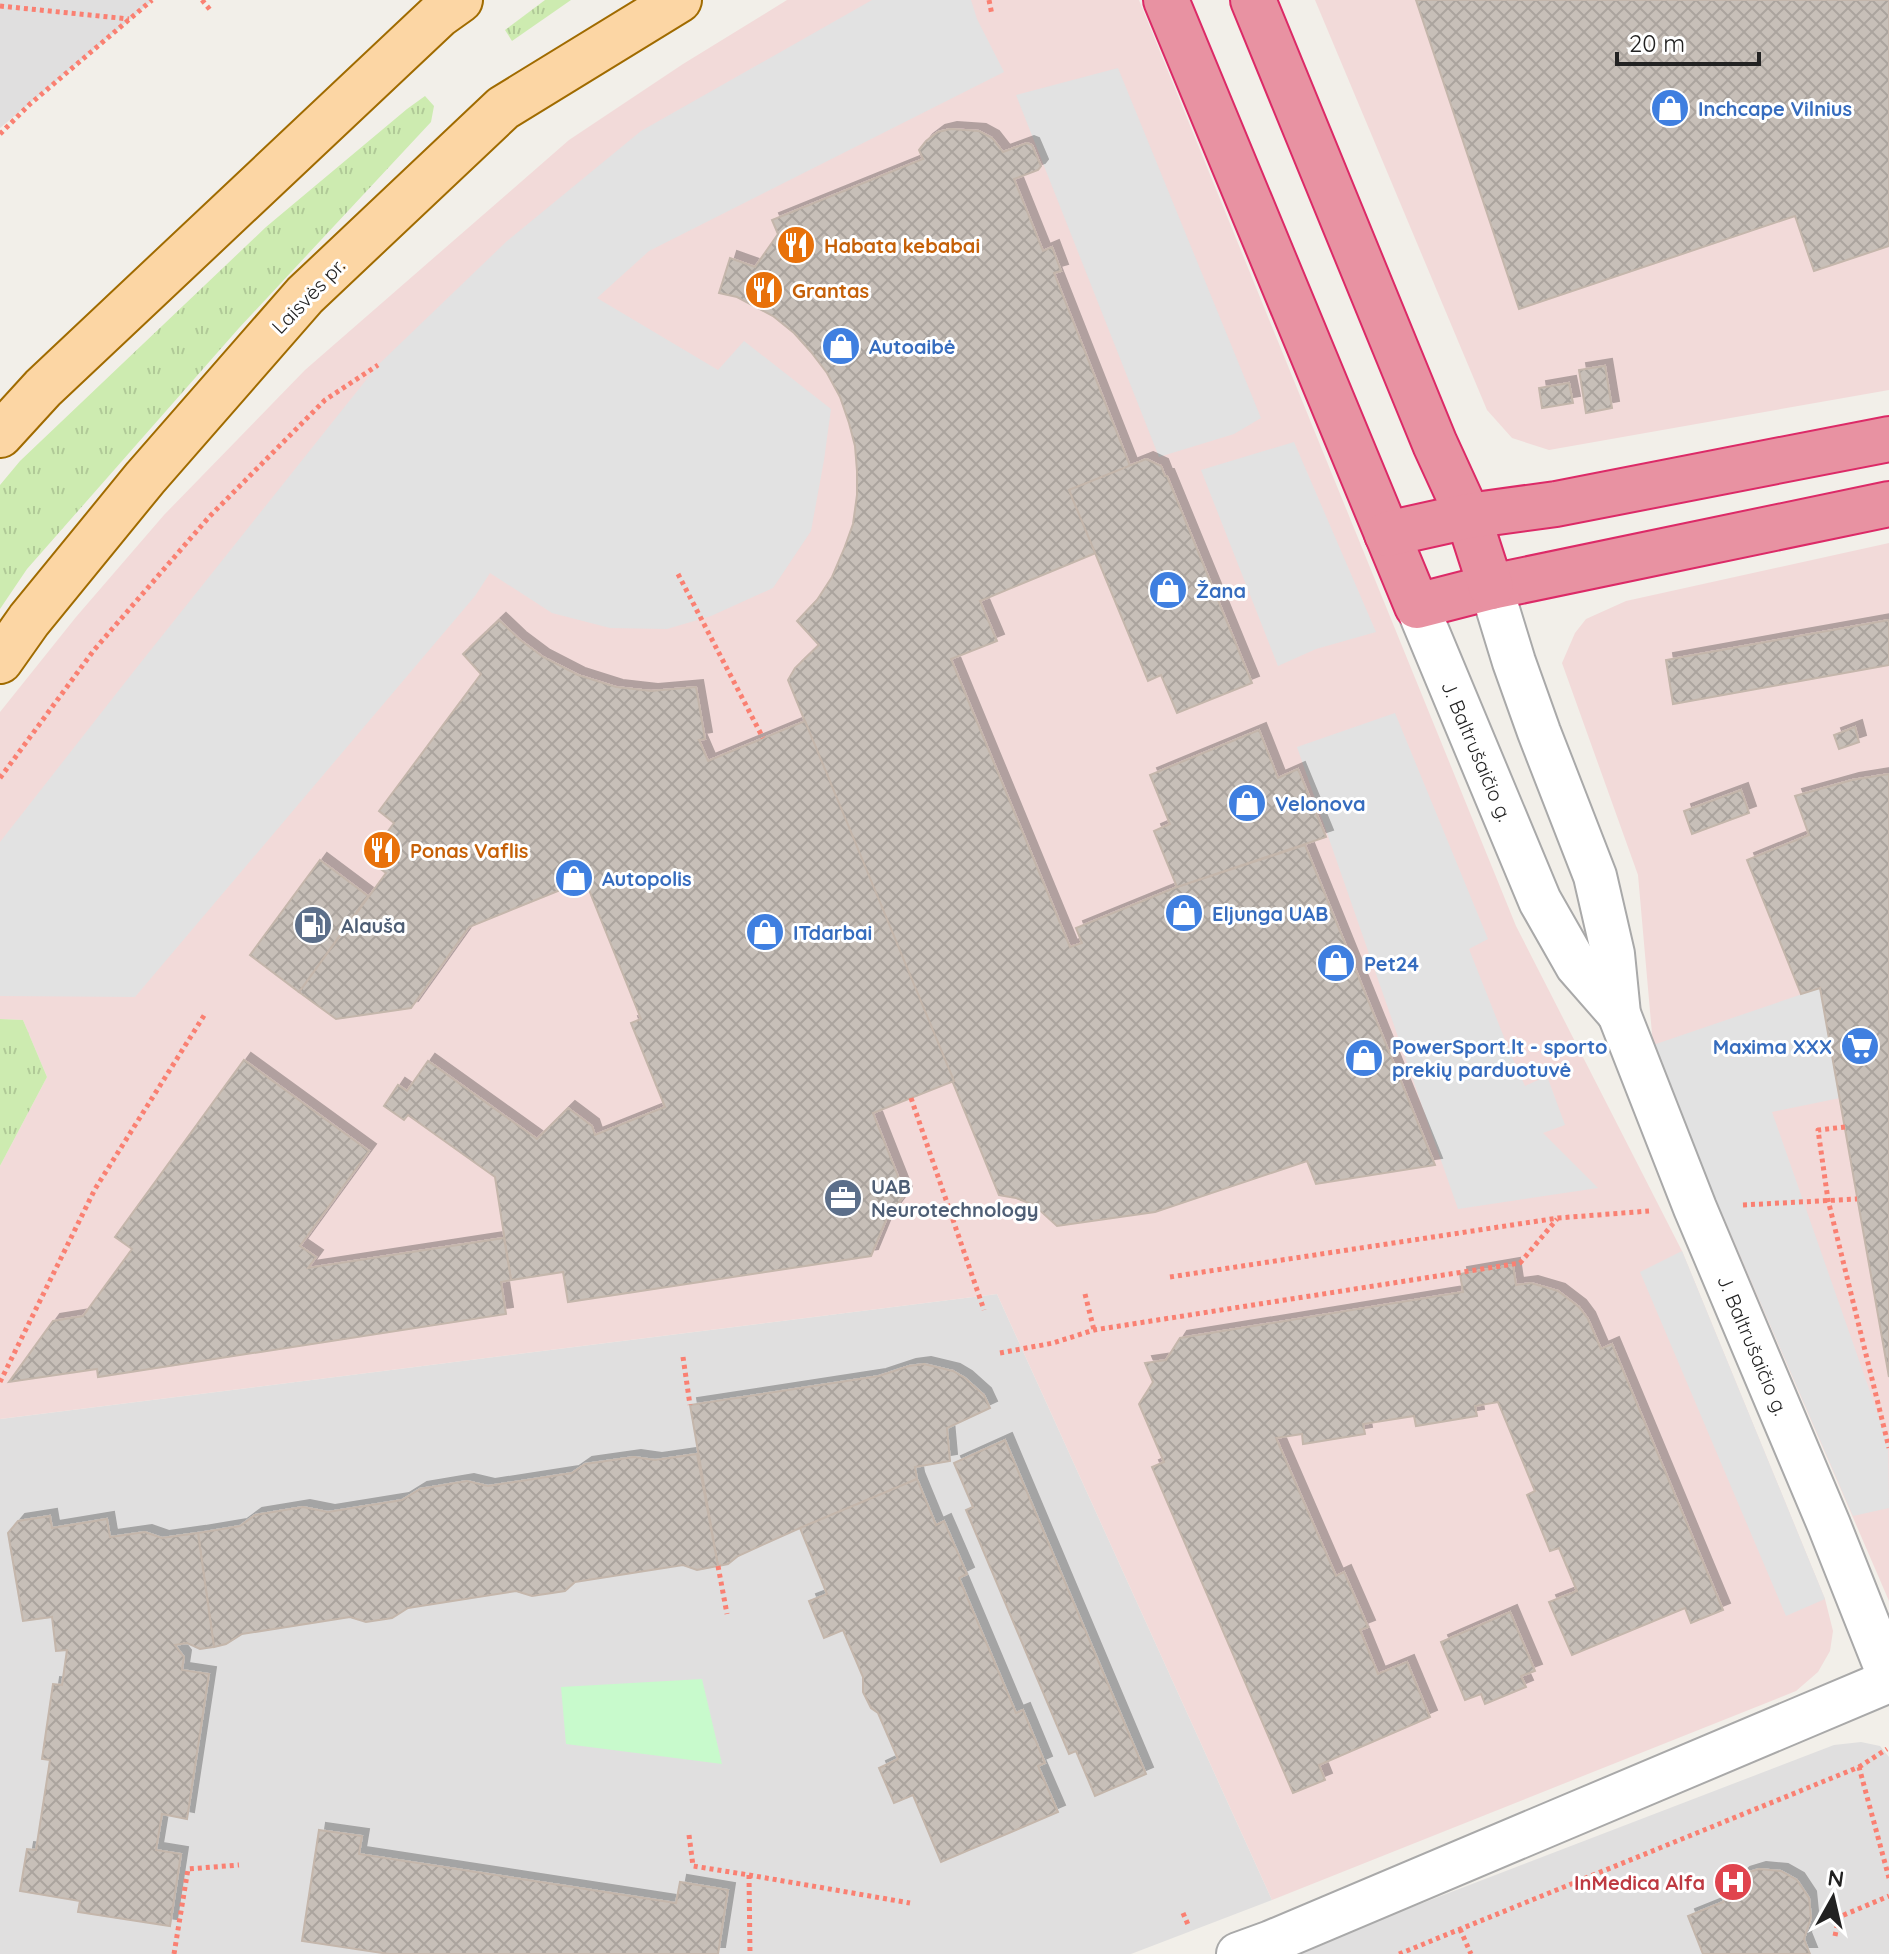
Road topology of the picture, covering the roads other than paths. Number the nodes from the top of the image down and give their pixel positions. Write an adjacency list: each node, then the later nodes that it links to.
1 (460, 0): 5 (main road)
2 (679, 0): 12 (main road, Laisvės pr.)
3 (1166, 0): 9 (highway)
4 (1253, 0): 8 (highway)
5 (0, 435)
6 (1889, 439): 8 (highway)
7 (1889, 504): 10 (highway)
8 (1468, 516): 9 (highway); 10 (highway)
9 (1387, 534): 11 (highway)
10 (1491, 587): 11 (highway); 13 (street, J. Baltrušaičio g.)
11 (1417, 606): 13 (street, J. Baltrušaičio g.)
12 (0, 661)
13 (1619, 1014): 14 (street, J. Baltrušaičio g.)
14 (1889, 1678): 15 (street)
15 (1238, 1954)

